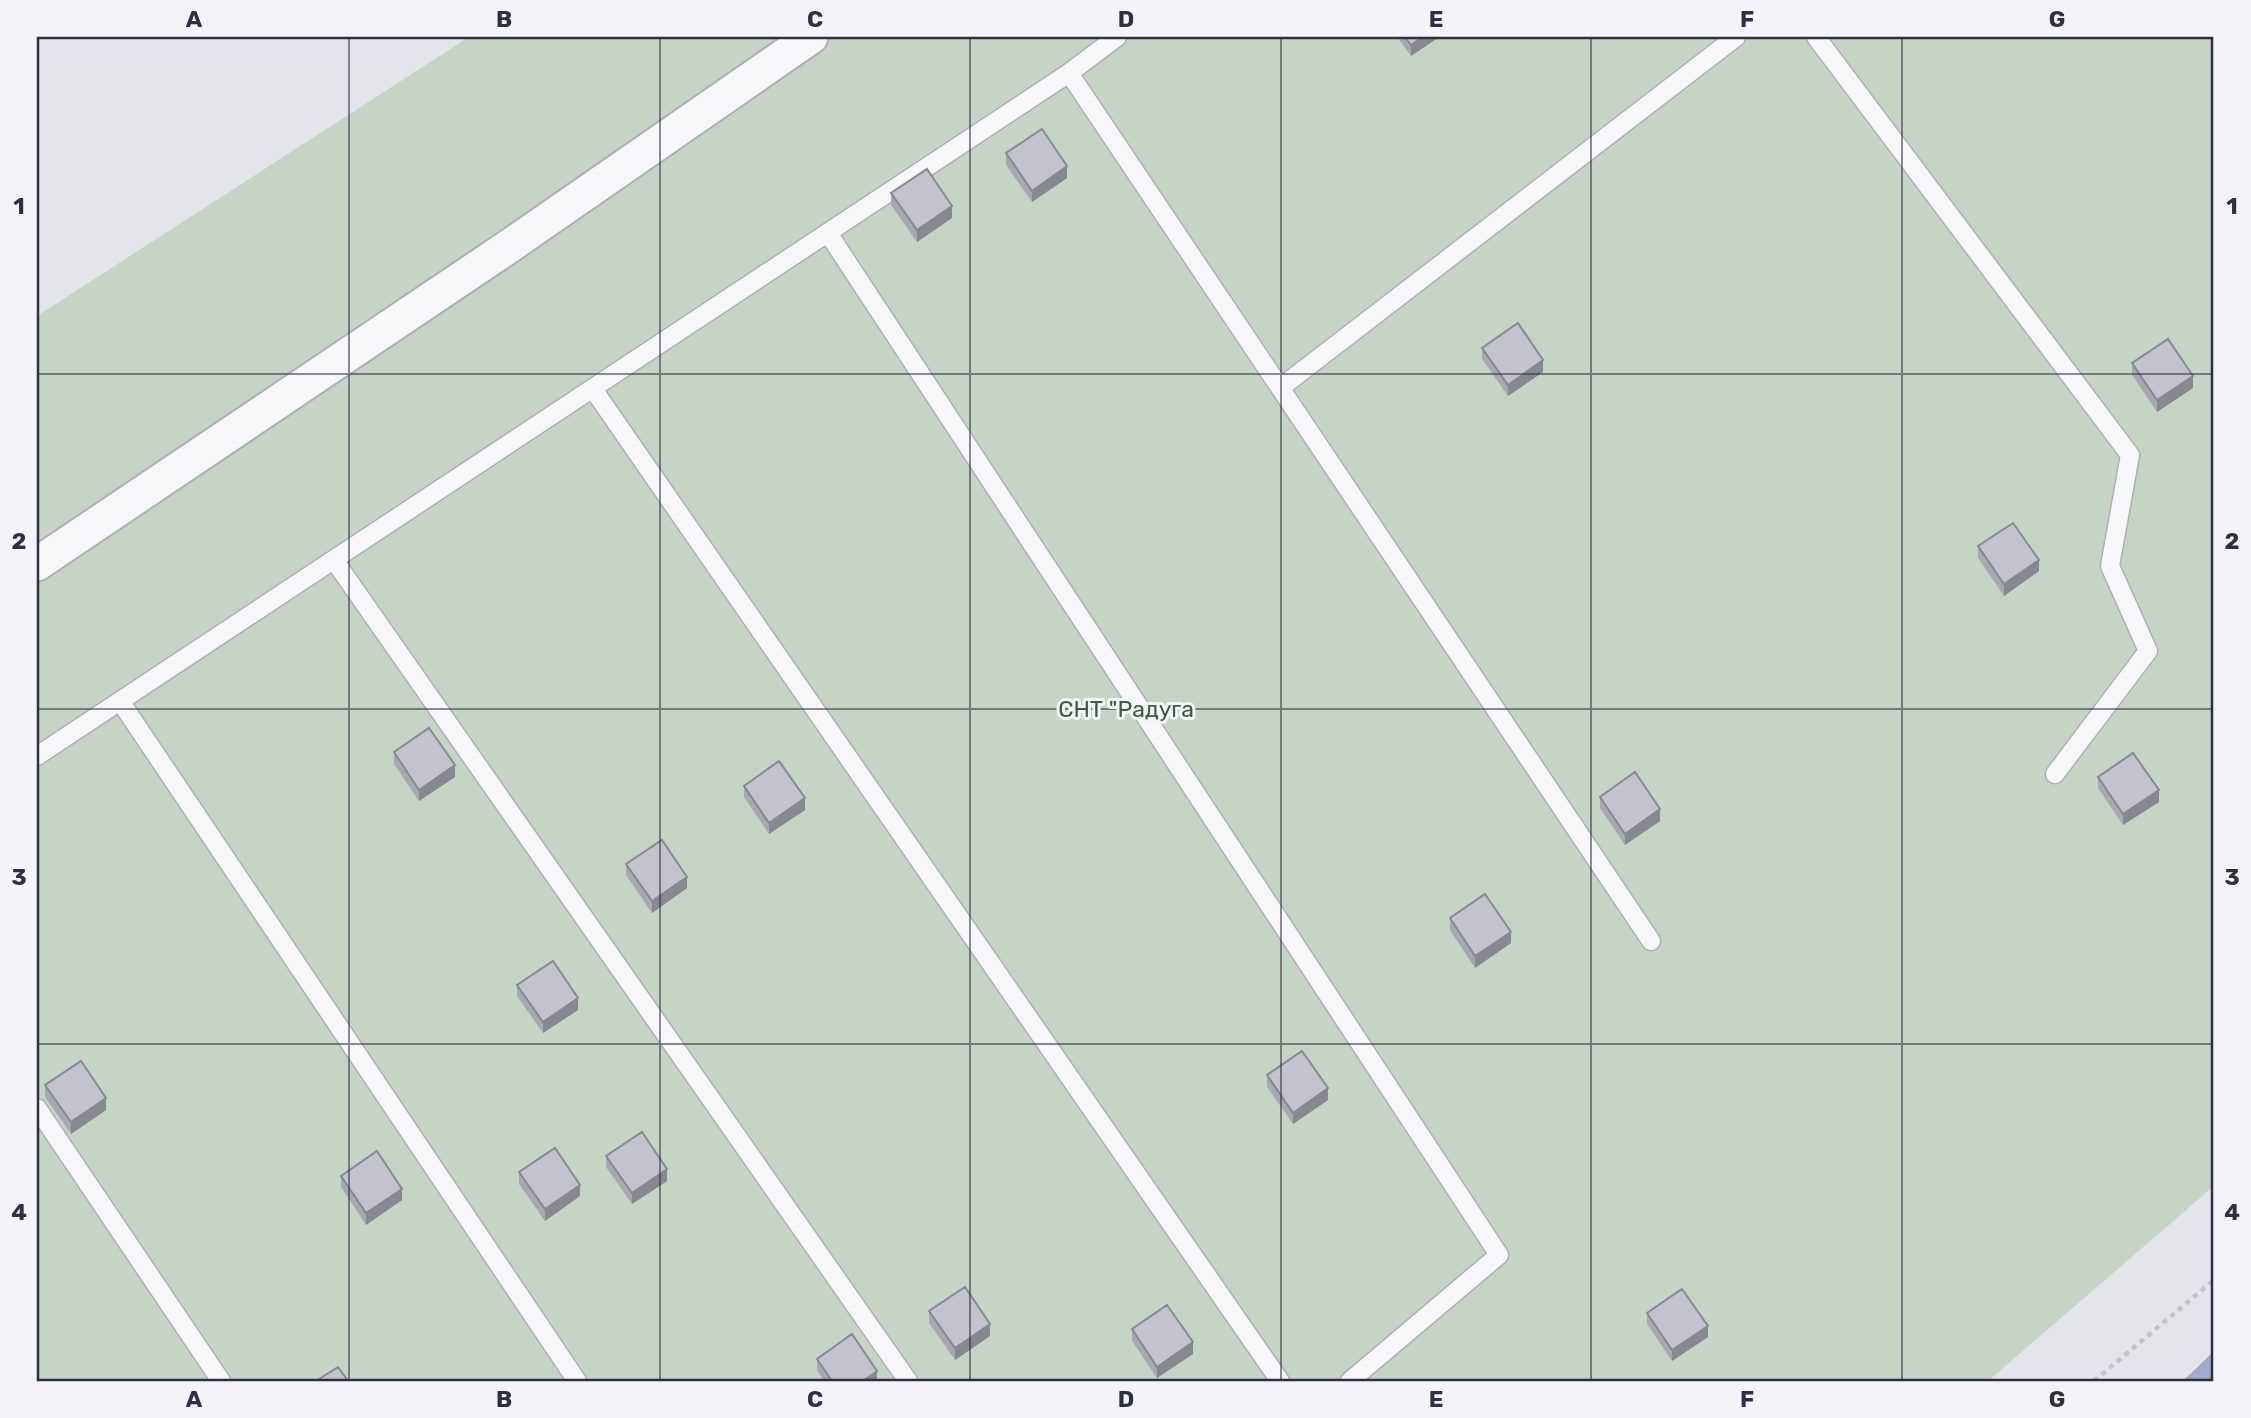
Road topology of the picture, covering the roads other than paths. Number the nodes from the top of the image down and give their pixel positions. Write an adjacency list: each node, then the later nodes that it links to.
1 (811, 37): 10 (street)
2 (1117, 37): 5 (lane)
3 (1736, 37): 8 (lane)
4 (1816, 37): 13 (lane)
5 (1069, 73): 6 (lane); 8 (lane)
6 (828, 233): 7 (lane); 20 (lane)
7 (593, 388): 9 (lane); 19 (lane)
8 (1280, 388): 14 (lane)
9 (334, 560): 11 (lane); 18 (lane)
10 (37, 564)
11 (120, 701): 12 (lane); 17 (lane)
12 (37, 756)
13 (2055, 775)
14 (1651, 941)
15 (37, 1108): 16 (lane)
16 (221, 1381)
17 (577, 1381)
18 (908, 1381)
19 (1280, 1381)
20 (1350, 1381)

